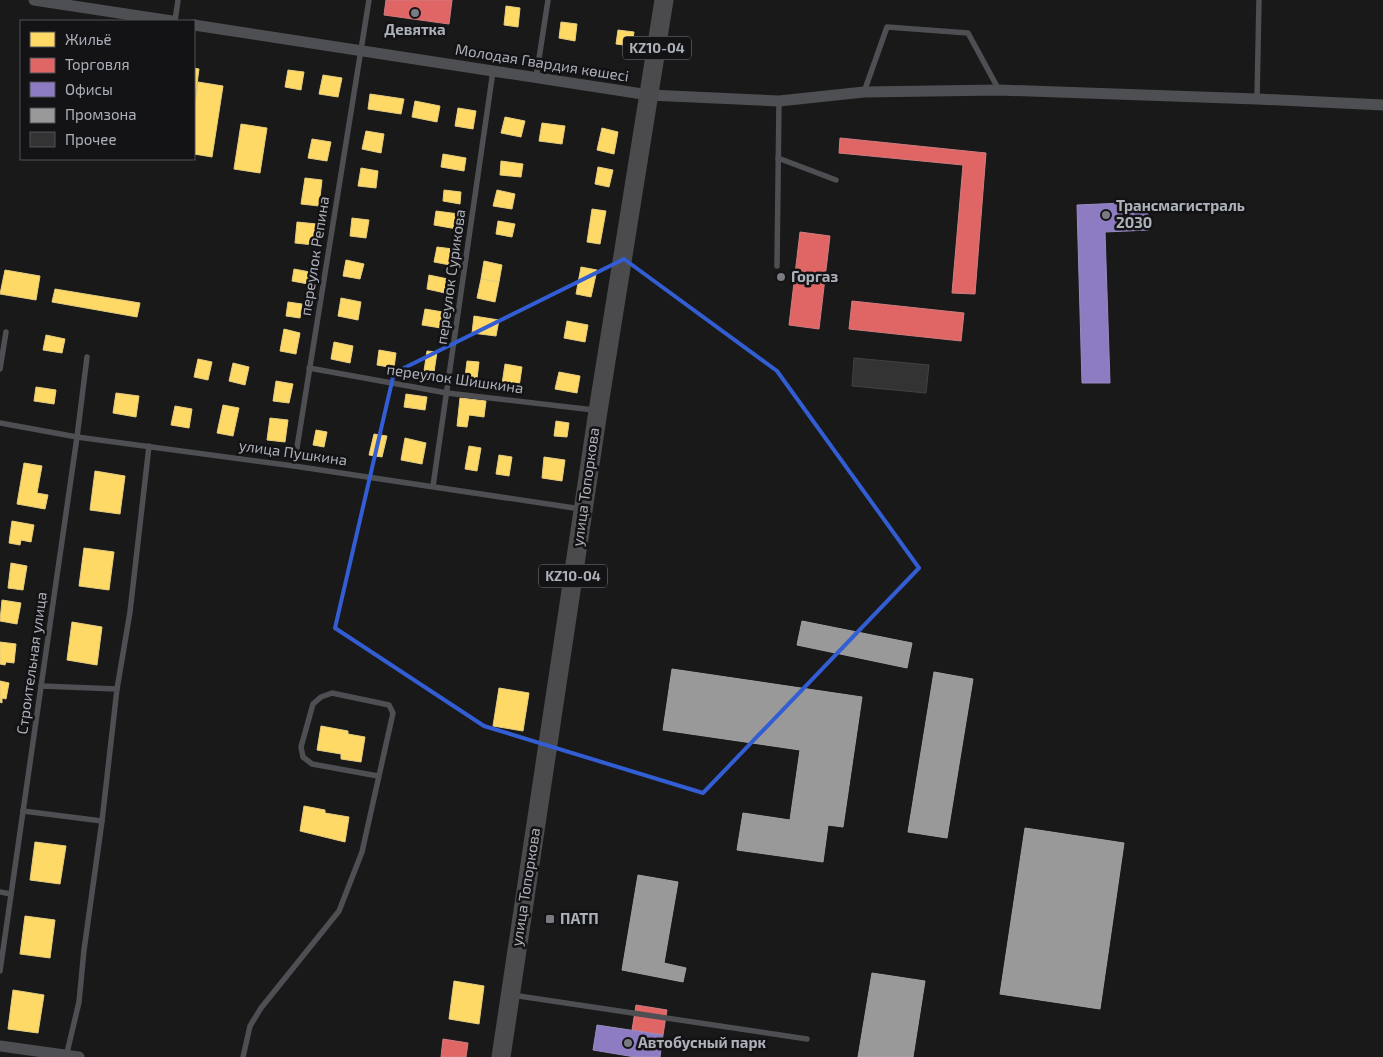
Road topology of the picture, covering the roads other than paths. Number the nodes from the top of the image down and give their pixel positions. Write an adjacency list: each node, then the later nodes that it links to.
1 (34, 0): 7 (street)
2 (178, 0): 8 (lane)
3 (370, 0): 10 (lane, переулок Репина)
4 (548, 0): 12 (lane)
5 (664, 0): 15 (highway, KZ10-04)
6 (1259, 0): 16 (lane)
7 (167, 20)
8 (174, 20)
9 (195, 25): 10 (street, Молодая Гвардия көшесі)
10 (362, 51): 11 (street, Молодая Гвардия көшесі); 24 (lane, переулок Репина)
11 (493, 71): 12 (street, Молодая Гвардия көшесі); 26 (lane, переулок Сурикова)
12 (536, 78): 15 (street, Молодая Гвардия көшесі)
13 (999, 90): 14 (street, Молодая Гвардия көшесі); 14 (lane); 16 (street, Молодая Гвардия көшесі)
14 (864, 92): 17 (street, Молодая Гвардия көшесі)
15 (649, 95): 17 (street, Молодая Гвардия көшесі); 27 (highway, улица Топоркова / KZ10-04)
16 (1256, 99): 18 (street, Молодая Гвардия көшесі)
17 (779, 101): 19 (lane)
18 (1383, 105)
19 (778, 158): 20 (lane); 21 (lane)
20 (836, 180)
21 (777, 266)
22 (6, 332): 25 (lane)
23 (87, 357): 29 (lane, Строительная улица)
24 (310, 368): 26 (lane, переулок Шишкина); 31 (lane, переулок Репина)
25 (0, 369)
26 (447, 393): 27 (lane, переулок Шишкина); 32 (lane, переулок Сурикова)
27 (598, 411): 33 (highway, улица Топоркова / KZ10-04)
28 (0, 423): 29 (lane, улица Пушкина)
29 (77, 437): 30 (lane, улица Пушкина); 34 (lane, Строительная улица)
30 (150, 446): 31 (lane, улица Пушкина); 35 (lane)
31 (294, 466): 32 (lane, улица Пушкина)
32 (434, 486): 33 (lane, улица Пушкина)
33 (583, 509): 42 (highway, улица Топоркова / KZ10-04)
34 (41, 686): 35 (lane); 37 (lane, Строительная улица)
35 (117, 689): 38 (lane)
36 (378, 776): 36 (lane); 47 (lane)
37 (23, 812): 38 (lane); 40 (lane, Строительная улица)
38 (102, 821): 45 (lane)
39 (0, 892): 40 (lane)
40 (11, 894): 41 (lane, Строительная улица)
41 (0, 971)
42 (510, 995): 43 (lane); 48 (highway, улица Топоркова / KZ10-04)
43 (807, 1039)
44 (0, 1046): 45 (street)
45 (66, 1056): 46 (street)
46 (79, 1057)
47 (243, 1057)
48 (501, 1057)

